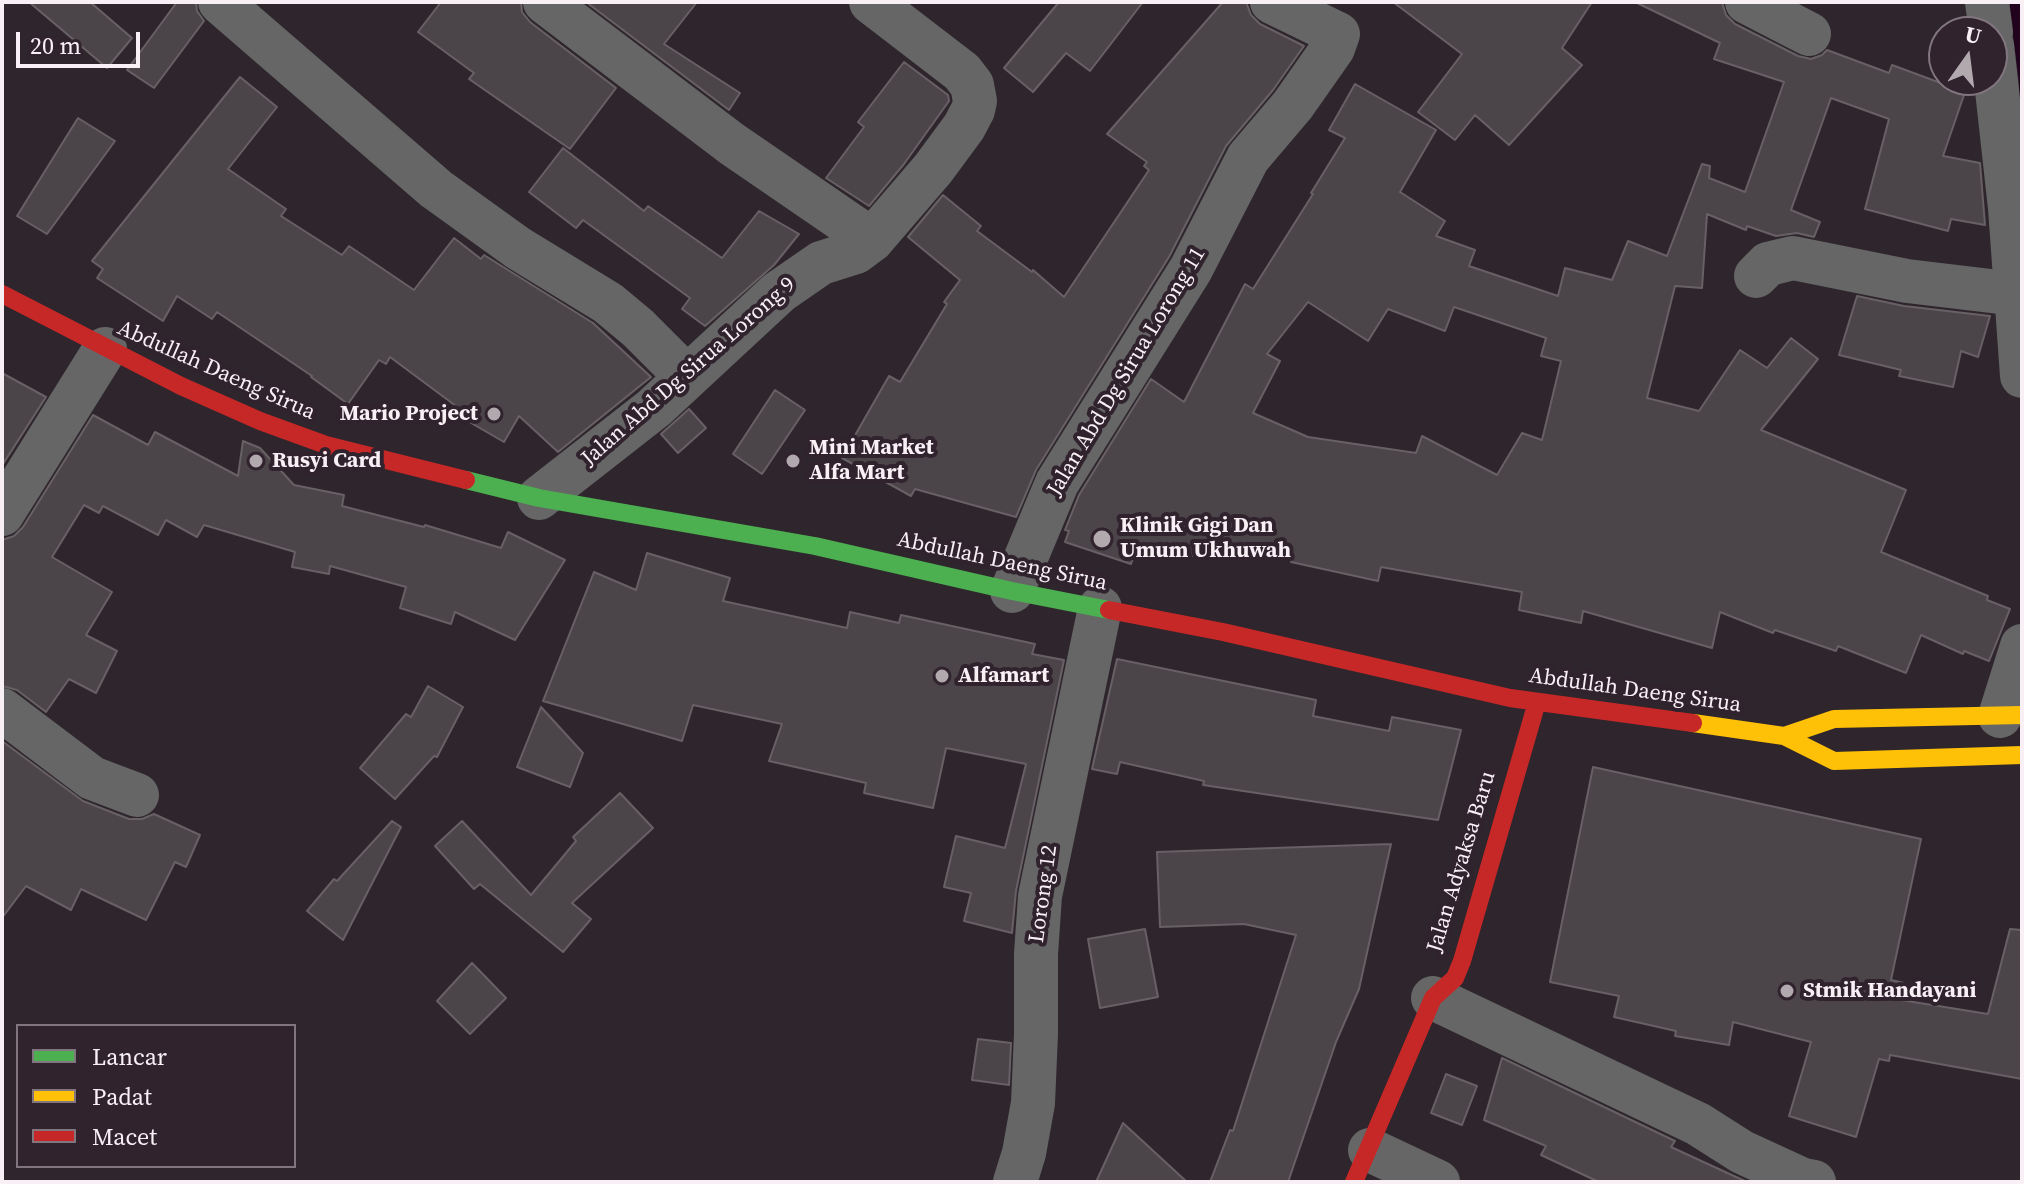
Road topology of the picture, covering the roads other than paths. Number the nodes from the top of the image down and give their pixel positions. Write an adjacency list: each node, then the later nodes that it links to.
1 (220, 2): 13 (street)
2 (545, 2): 8 (street)
3 (871, 2): 8 (street, Jalan Abd Dg Sirua Lorong 9)
4 (1272, 2): 17 (street, Jalan Abd Dg Sirua Lorong 11)
5 (1747, 2): 6 (street)
6 (1809, 34)
7 (1998, 96): 11 (street)
8 (872, 240): 13 (street, Jalan Abd Dg Sirua Lorong 9)
9 (1756, 276): 11 (street)
10 (2, 294): 12 (main road, Abdullah Daeng Sirua)
11 (2016, 294): 14 (street)
12 (105, 349): 15 (main road, Abdullah Daeng Sirua); 16 (street)
13 (686, 376): 15 (street, Jalan Abd Dg Sirua Lorong 9)
14 (2022, 376)
15 (539, 498): 17 (main road, Abdullah Daeng Sirua)
16 (2, 514)
17 (1012, 591): 18 (main road, Abdullah Daeng Sirua)
18 (1100, 608): 20 (main road, Abdullah Daeng Sirua); 28 (street, Lorong 12)
19 (2022, 646): 22 (street)
20 (1537, 702): 23 (main road, Abdullah Daeng Sirua); 26 (main road, Jalan Adyaksa Baru)
21 (2, 710): 25 (street)
22 (2011, 716): 23 (main road, Abdullah Daeng Sirua)
23 (1784, 736): 24 (main road)
24 (2022, 755)
25 (137, 795)
26 (1431, 984): 27 (main road, Jalan Adyaksa Baru); 30 (street)
27 (1362, 1166): 29 (street)
28 (1015, 1182)
29 (1438, 1182)
30 (1814, 1182)

